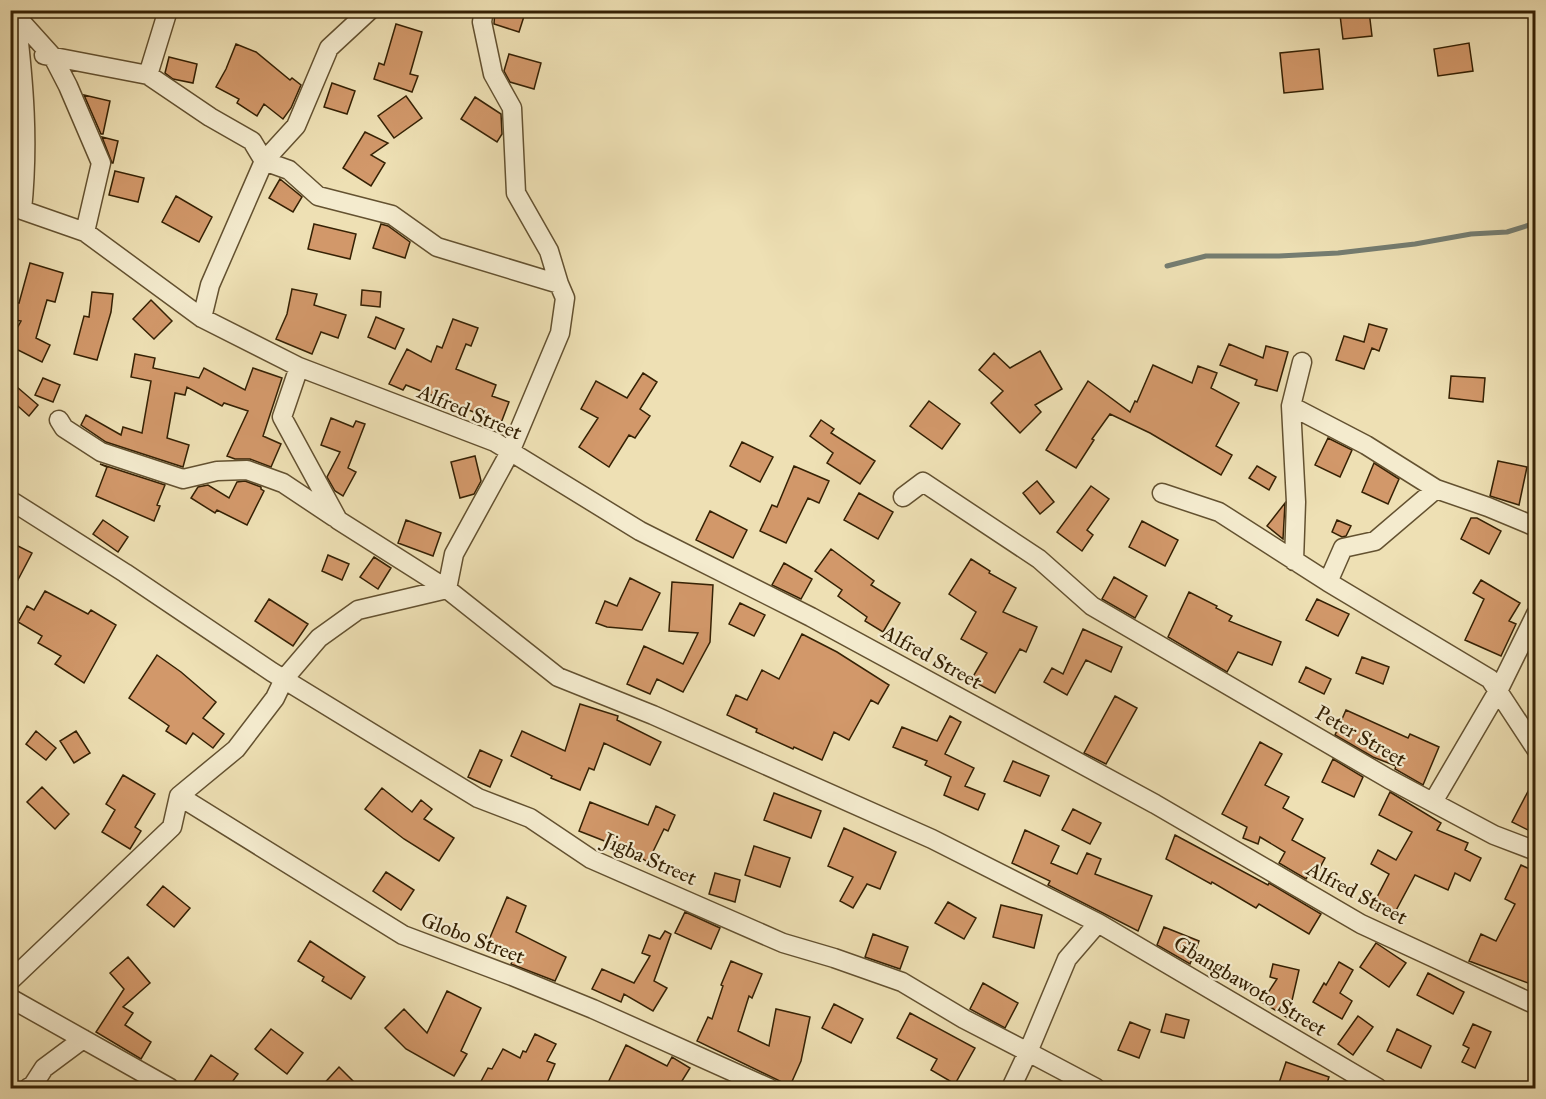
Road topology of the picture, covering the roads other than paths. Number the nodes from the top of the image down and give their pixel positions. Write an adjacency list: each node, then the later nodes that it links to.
1 (168, 10): 7 (street)
2 (370, 10): 8 (street)
3 (484, 10): 11 (street)
4 (16, 13): 5 (street); 6 (street)
5 (15, 48): 6 (street); 9 (street)
6 (52, 57): 7 (street); 10 (street)
7 (148, 75): 8 (street)
8 (264, 161): 11 (street); 12 (street)
9 (16, 208): 10 (street, Alfred Street)
10 (85, 232): 12 (street, Alfred Street)
11 (559, 284): 17 (street)
12 (202, 318): 14 (street, Alfred Street)
13 (1302, 362): 15 (street)
14 (299, 367): 17 (street, Alfred Street); 22 (street)
15 (1291, 406): 18 (street); 24 (street)
16 (58, 420): 22 (street, Gbangbawoto Street)
17 (510, 452): 26 (street); 37 (street, Alfred Street)
18 (1436, 489): 23 (street); 25 (street)
19 (1162, 493): 24 (street)
20 (903, 497): 32 (street, Peter Street)
21 (10, 500): 28 (street, Jigba Street)
22 (338, 520): 26 (street, Gbangbawoto Street)
23 (1536, 527)
24 (1294, 561): 25 (street)
25 (1328, 582): 29 (street)
26 (447, 589): 28 (street); 34 (street, Gbangbawoto Street)
27 (1536, 614): 29 (street)
28 (278, 676): 31 (street); 39 (street, Jigba Street)
29 (1498, 691): 30 (street); 32 (street)
30 (1536, 749)
31 (179, 796): 35 (street); 43 (street, Globo Street)
32 (1433, 802): 33 (street, Peter Street)
33 (1536, 851)
34 (1098, 922): 39 (street); 40 (street, Gbangbawoto Street)
35 (10, 981)
36 (10, 998): 38 (street)
37 (1536, 1005)
38 (83, 1039): 41 (street); 42 (street)
39 (1028, 1052): 44 (street); 45 (street, Jigba Street)
40 (1360, 1084): 46 (street, Gbangbawoto Street)
41 (28, 1089)
42 (170, 1089)
43 (769, 1089)
44 (1011, 1089)
45 (1096, 1089)
46 (1378, 1089)

